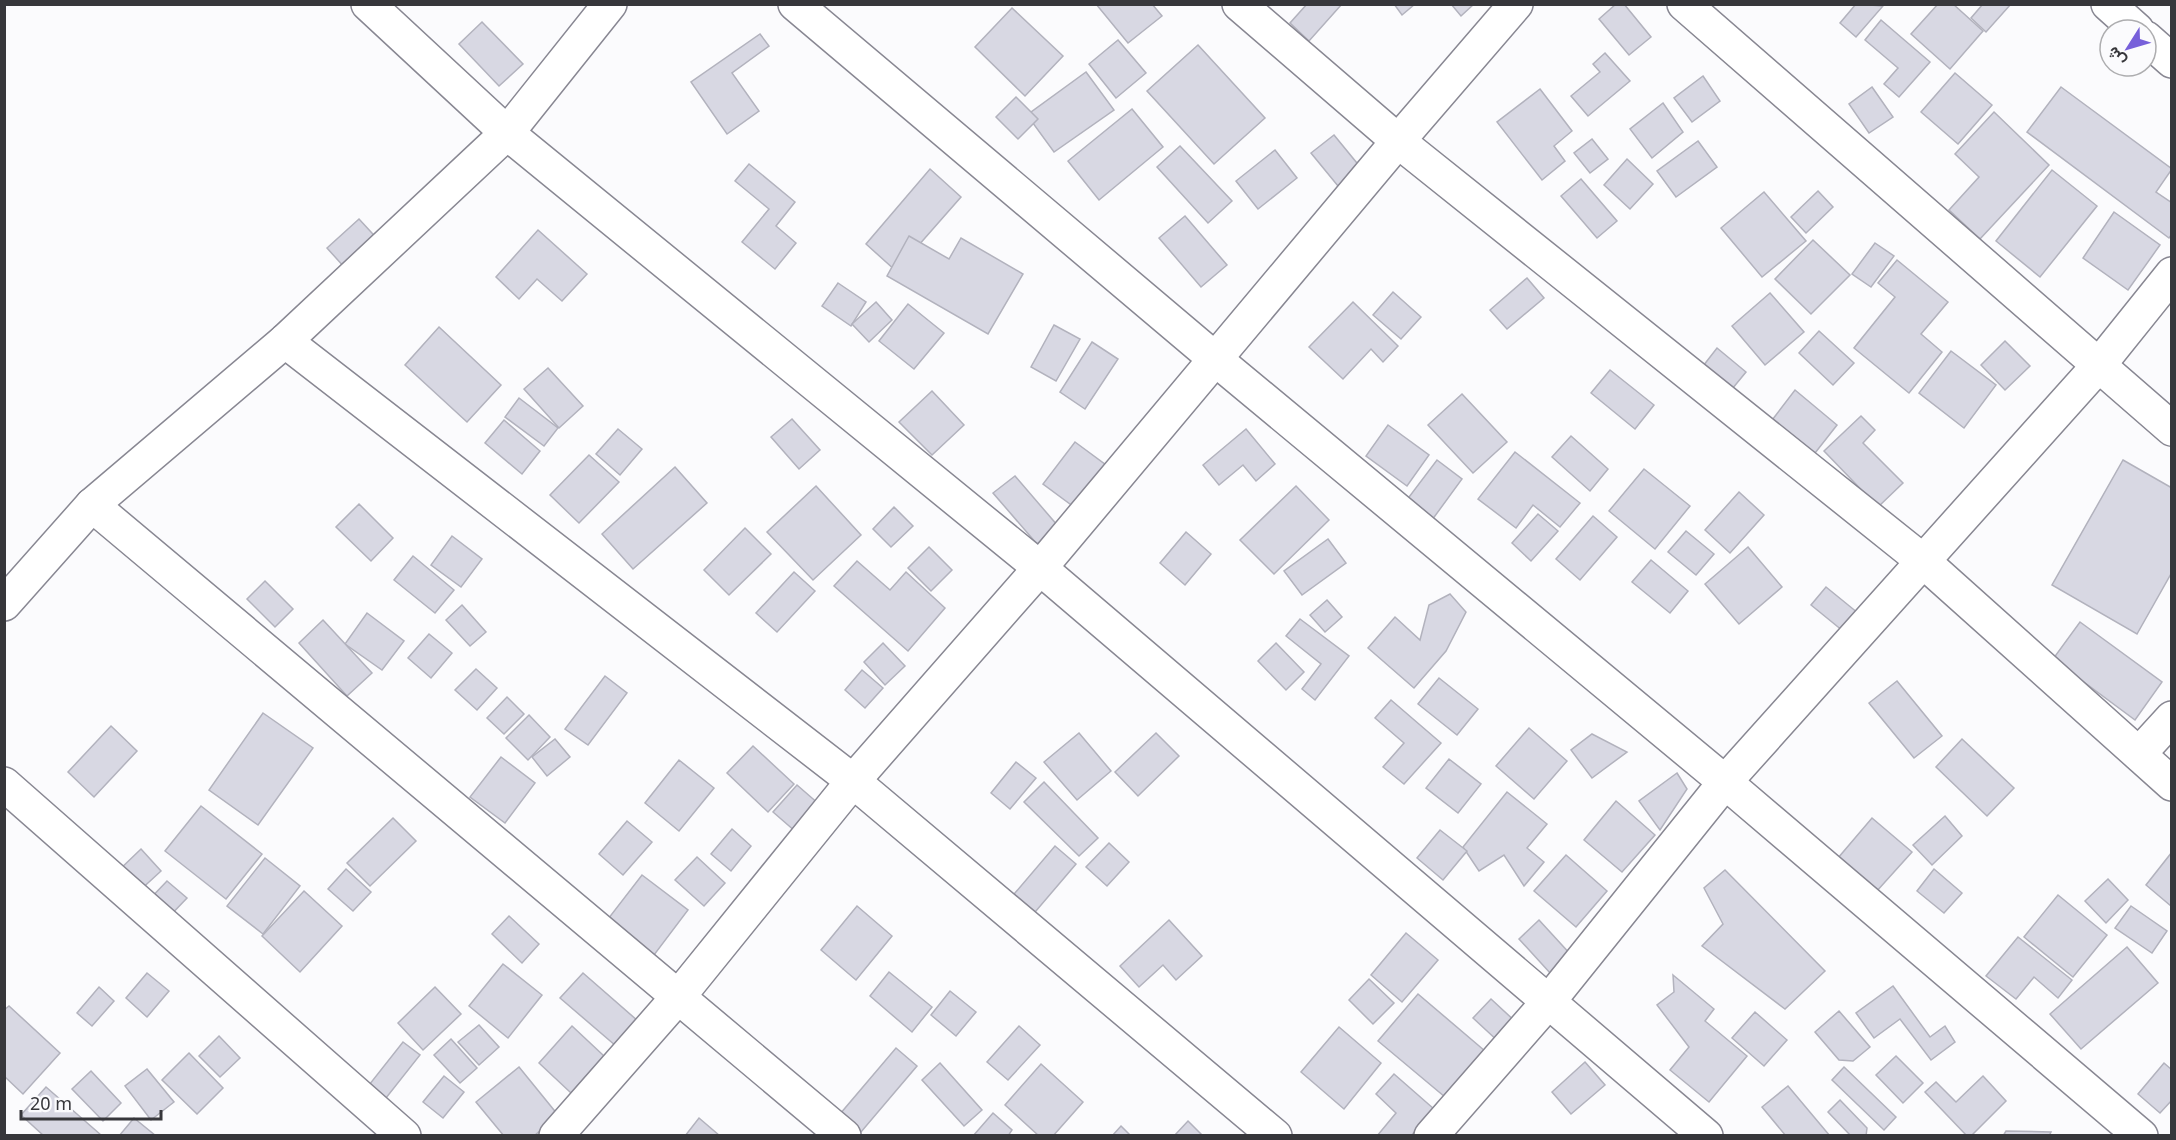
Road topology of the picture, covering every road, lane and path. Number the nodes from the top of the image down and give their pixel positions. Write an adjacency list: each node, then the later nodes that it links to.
1 (368, 4): 11 (street)
2 (610, 4): 11 (street)
3 (795, 4): 15 (street)
4 (1239, 4): 12 (street)
5 (1516, 4): 12 (street)
6 (1684, 4): 16 (street)
7 (2108, 4): 8 (street)
8 (2124, 18)
9 (2158, 49): 10 (street)
10 (2172, 61)
11 (507, 133): 14 (street); 20 (street)
12 (1398, 141): 15 (street); 19 (street)
13 (2172, 274): 16 (street)
14 (285, 341): 18 (street); 24 (street)
15 (1214, 358): 20 (street); 25 (street)
16 (2099, 365): 17 (street); 19 (street)
17 (2172, 429)
18 (92, 505): 21 (street); 28 (street)
19 (1923, 561): 23 (street); 25 (street)
20 (1040, 568): 24 (street); 29 (street)
21 (4, 604)
22 (2172, 718): 23 (street)
23 (2139, 754): 27 (street)
24 (853, 781): 28 (street); 33 (street)
25 (1725, 782): 29 (street); 36 (street)
26 (4, 784): 30 (street)
27 (2172, 784)
28 (679, 996): 31 (street); 32 (street)
29 (1549, 1001): 34 (street); 35 (street)
30 (404, 1136)
31 (556, 1136)
32 (844, 1136)
33 (1275, 1136)
34 (1431, 1136)
35 (1706, 1136)
36 (2141, 1136)

